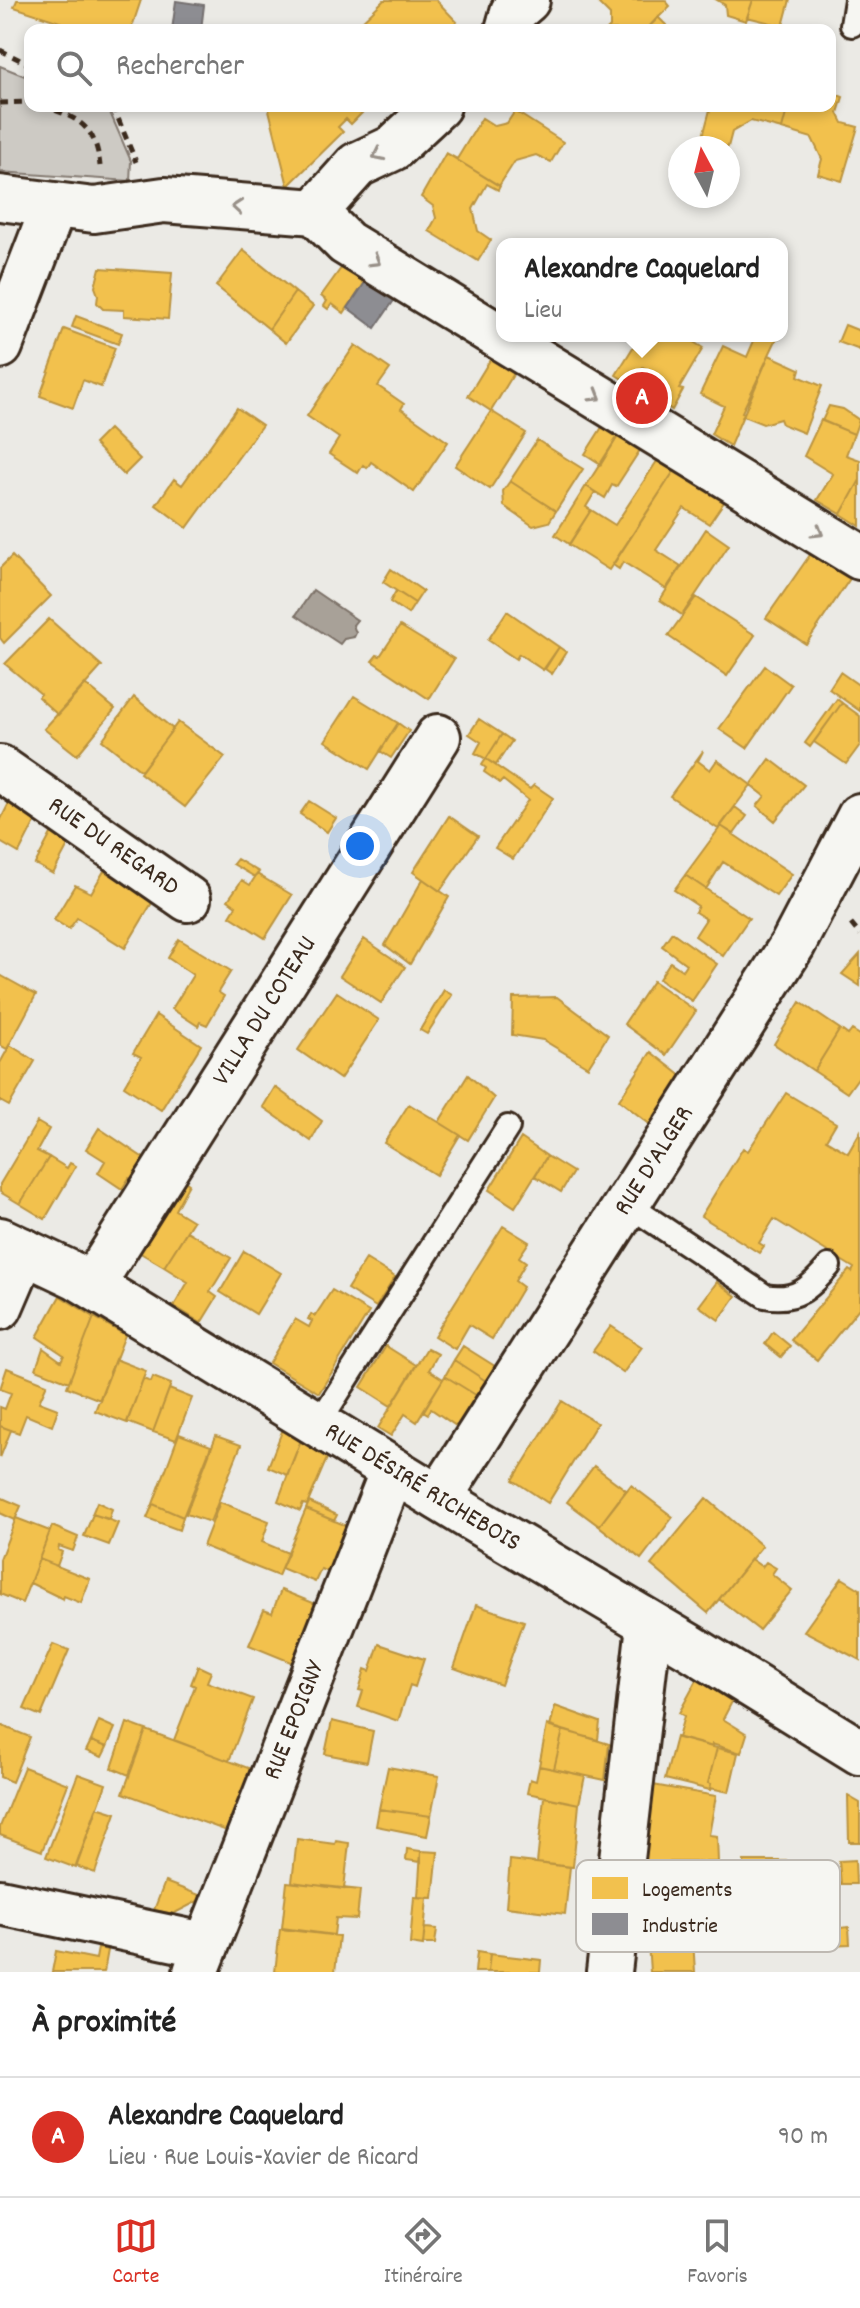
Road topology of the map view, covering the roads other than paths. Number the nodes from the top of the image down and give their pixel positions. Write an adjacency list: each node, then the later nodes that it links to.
1 (856, 0): 2 (lane)
2 (852, 25)
3 (432, 112): 6 (street, one-way to 6)
4 (0, 198): 5 (street)
5 (74, 208): 6 (street, one-way to 5); 9 (street)
6 (315, 212): 7 (street, one-way to 7)
7 (496, 335)
8 (508, 342): 10 (street, one-way to 10)
9 (0, 346)
10 (860, 557)
11 (438, 737): 19 (street, VILLA DU COTEAU)
12 (0, 768): 14 (street, RUE DU REGARD)
13 (860, 816): 16 (street, RUE D'ALGER)
14 (188, 899)
15 (508, 1127): 21 (lane)
16 (627, 1204): 18 (lane); 23 (street, RUE D'ALGER)
17 (12, 1245): 19 (street, RUE DÉSIRÉ RICHEBOIS); 20 (street)
18 (829, 1266)
19 (92, 1285): 21 (street, RUE DÉSIRÉ RICHEBOIS)
20 (0, 1307)
21 (318, 1424): 22 (street, RUE DÉSIRÉ RICHEBOIS)
22 (393, 1470): 23 (street, RUE DÉSIRÉ RICHEBOIS); 29 (street, RUE EPOIGNY)
23 (439, 1498): 24 (street, RUE DÉSIRÉ RICHEBOIS)
24 (649, 1625): 25 (street, RUE DÉSIRÉ RICHEBOIS); 26 (street)
25 (854, 1742)
26 (622, 1860)
27 (0, 1902): 29 (street)
28 (611, 1952): 30 (street)
29 (200, 1958)
30 (609, 1972)

